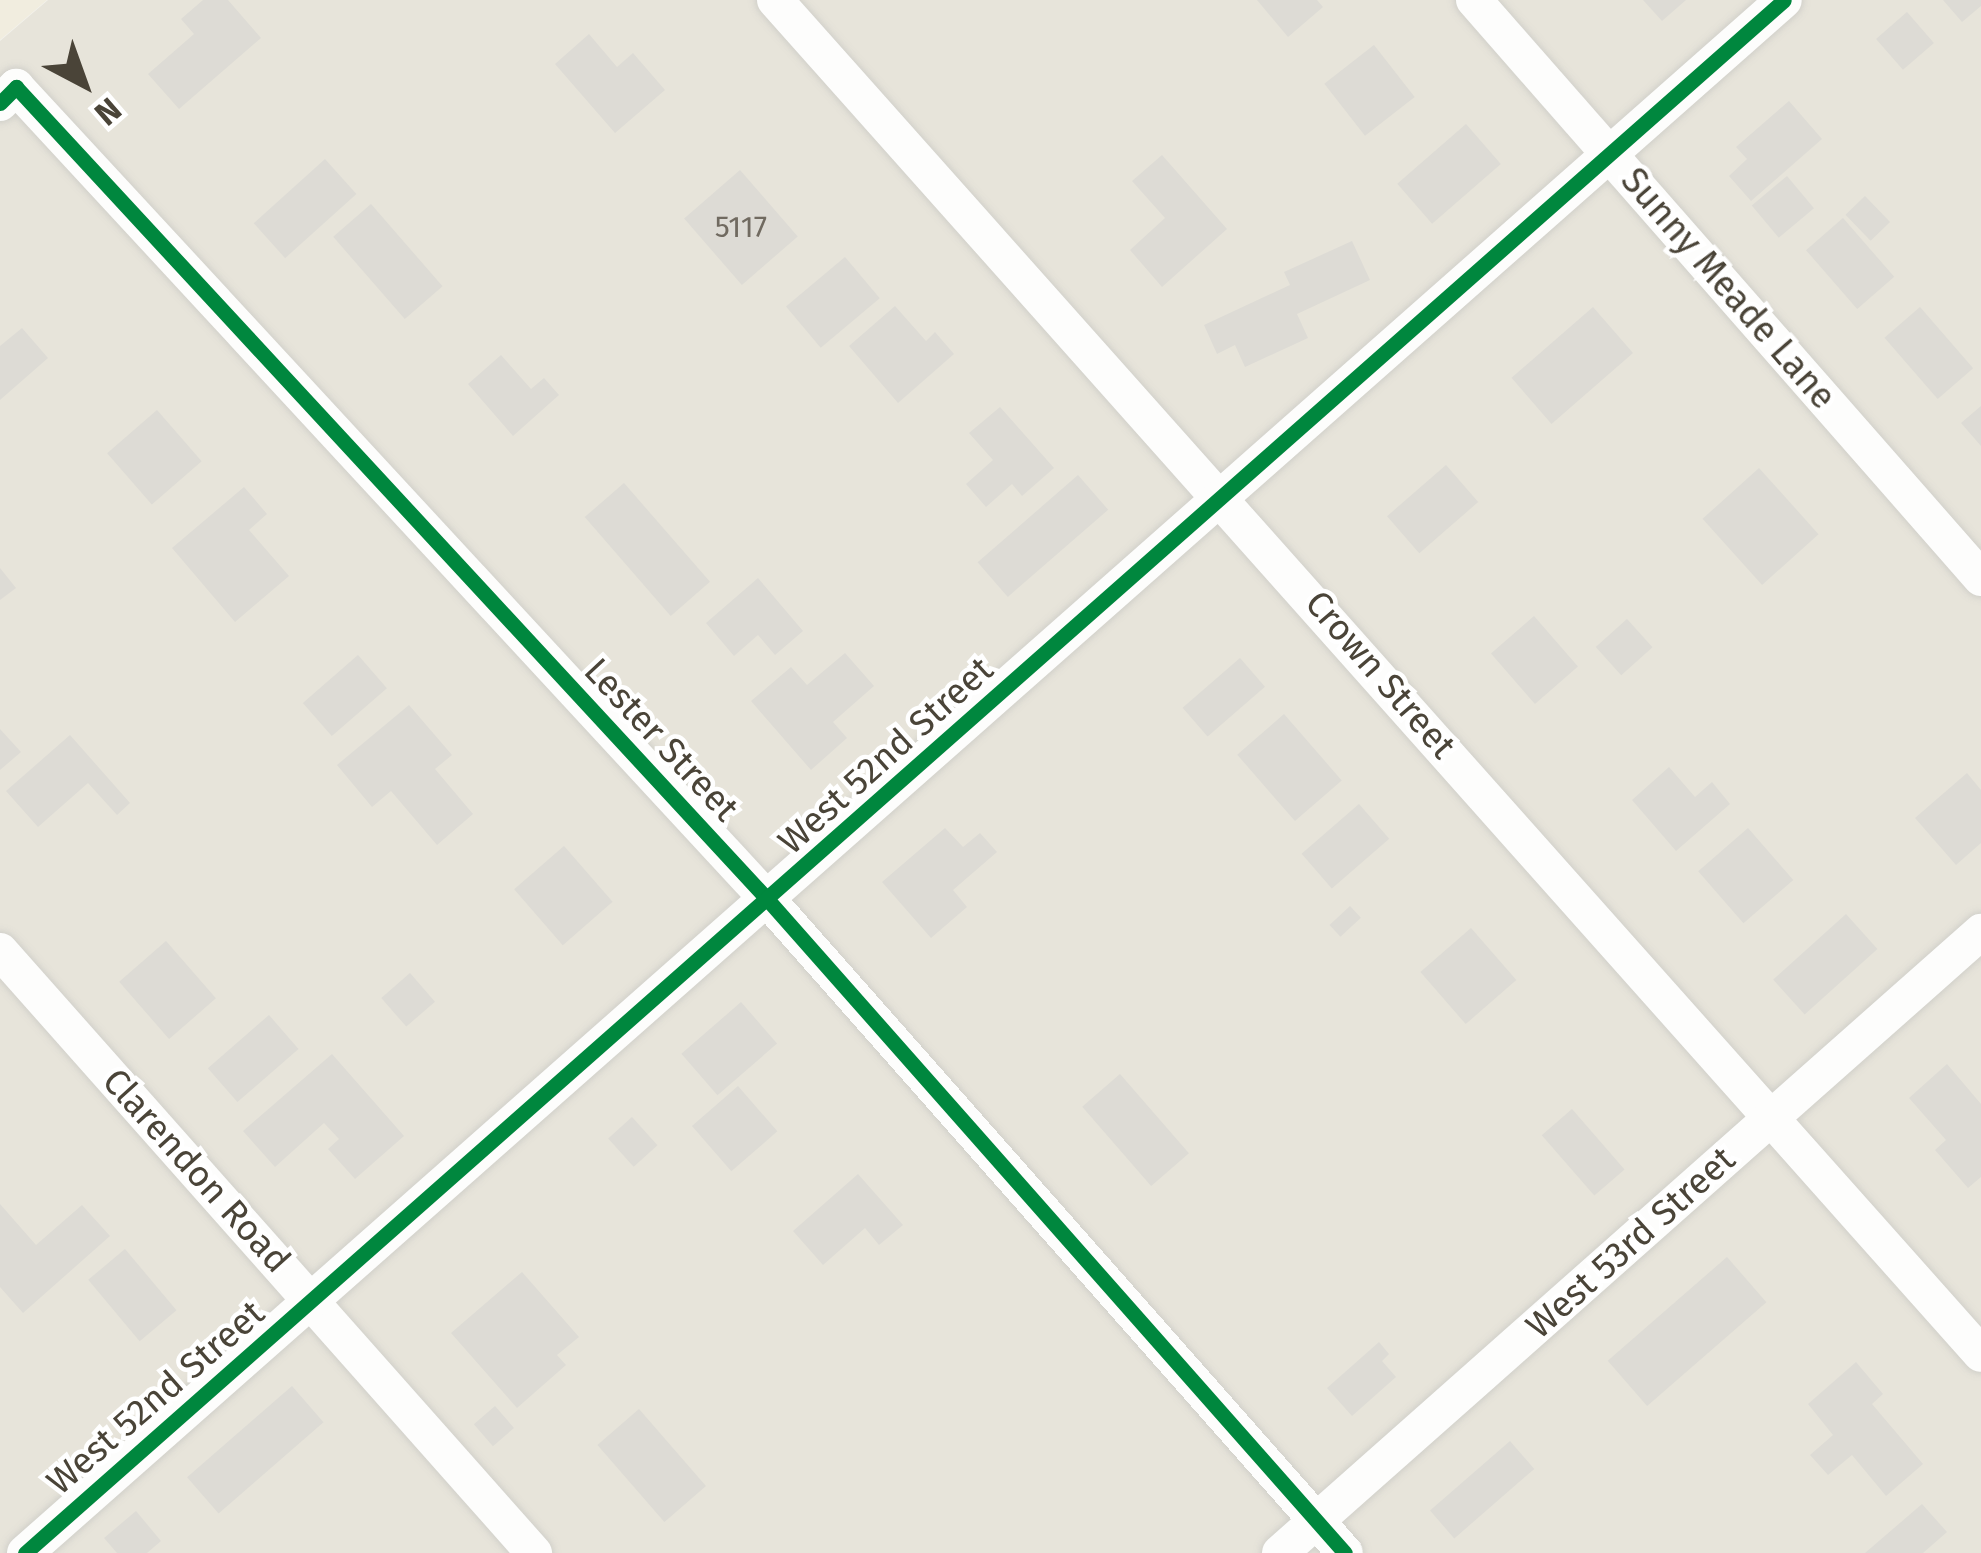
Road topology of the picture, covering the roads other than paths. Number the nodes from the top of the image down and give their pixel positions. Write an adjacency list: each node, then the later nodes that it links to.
1 (775, 0): 6 (street, Crown Street)
2 (1474, 0): 5 (street, Sunny Meade Lane)
3 (1784, 0): 5 (street, West 52nd Street)
4 (8, 95): 8 (street, Lester Street)
5 (1610, 154): 6 (street, West 52nd Street); 7 (street, Sunny Meade Lane)
6 (1224, 497): 8 (street, West 52nd Street); 11 (street, Crown Street)
7 (1981, 578)
8 (768, 900): 12 (street, West 52nd Street); 14 (street, Lester Street)
9 (1981, 932): 11 (street, West 53rd Street)
10 (0, 951): 12 (street, Clarendon Road)
11 (1772, 1118): 13 (street, Crown Street); 14 (street, West 53rd Street)
12 (311, 1301): 15 (street, West 52nd Street); 16 (street, Clarendon Road)
13 (1981, 1354)
14 (1317, 1521): 17 (street, West 53rd Street); 18 (street, Lester Street)
15 (26, 1553)
16 (534, 1553)
17 (1280, 1553)
18 (1346, 1553)

